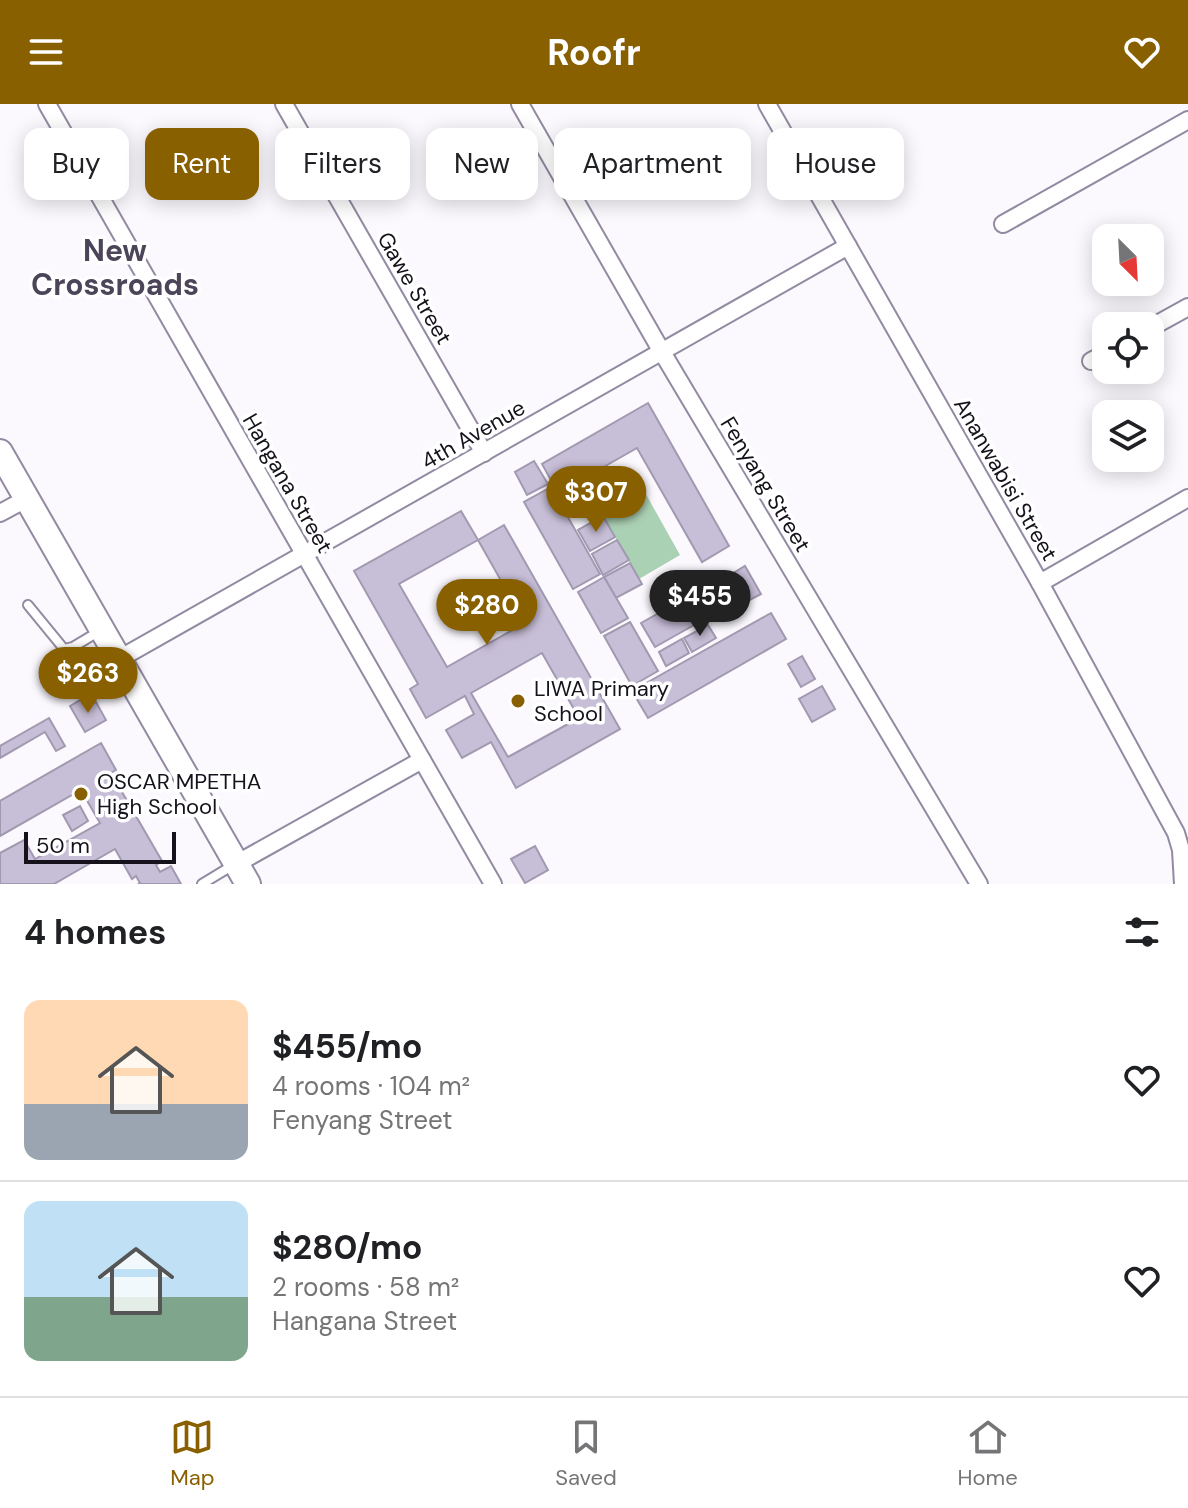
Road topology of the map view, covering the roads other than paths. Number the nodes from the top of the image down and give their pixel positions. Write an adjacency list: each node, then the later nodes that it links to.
1 (47, 104): 16 (street, Hangana Street)
2 (284, 104): 12 (street, Gawe Street)
3 (520, 104): 10 (street, Fenyang Street)
4 (767, 104): 7 (street, Ananwabisi Street)
5 (1188, 120): 6 (street)
6 (1003, 224)
7 (848, 246): 10 (street, 4th Avenue); 17 (street, Ananwabisi Street)
8 (1188, 307): 9 (street)
9 (1164, 320)
10 (662, 352): 12 (street, 4th Avenue); 25 (street, Fenyang Street)
11 (0, 452): 14 (street)
12 (484, 453): 16 (street, 4th Avenue)
13 (1188, 498): 17 (street)
14 (26, 499): 15 (street); 19 (street)
15 (0, 513)
16 (304, 555): 20 (street, 4th Avenue); 21 (street, Hangana Street)
17 (1040, 583): 26 (street, Ananwabisi Street)
18 (28, 605): 19 (lane)
19 (102, 630): 20 (street)
20 (119, 659): 22 (street)
21 (422, 760): 22 (street); 24 (street, Hangana Street)
22 (242, 874): 23 (lane)
23 (202, 884)
24 (493, 884)
25 (979, 884)
26 (1183, 884)

